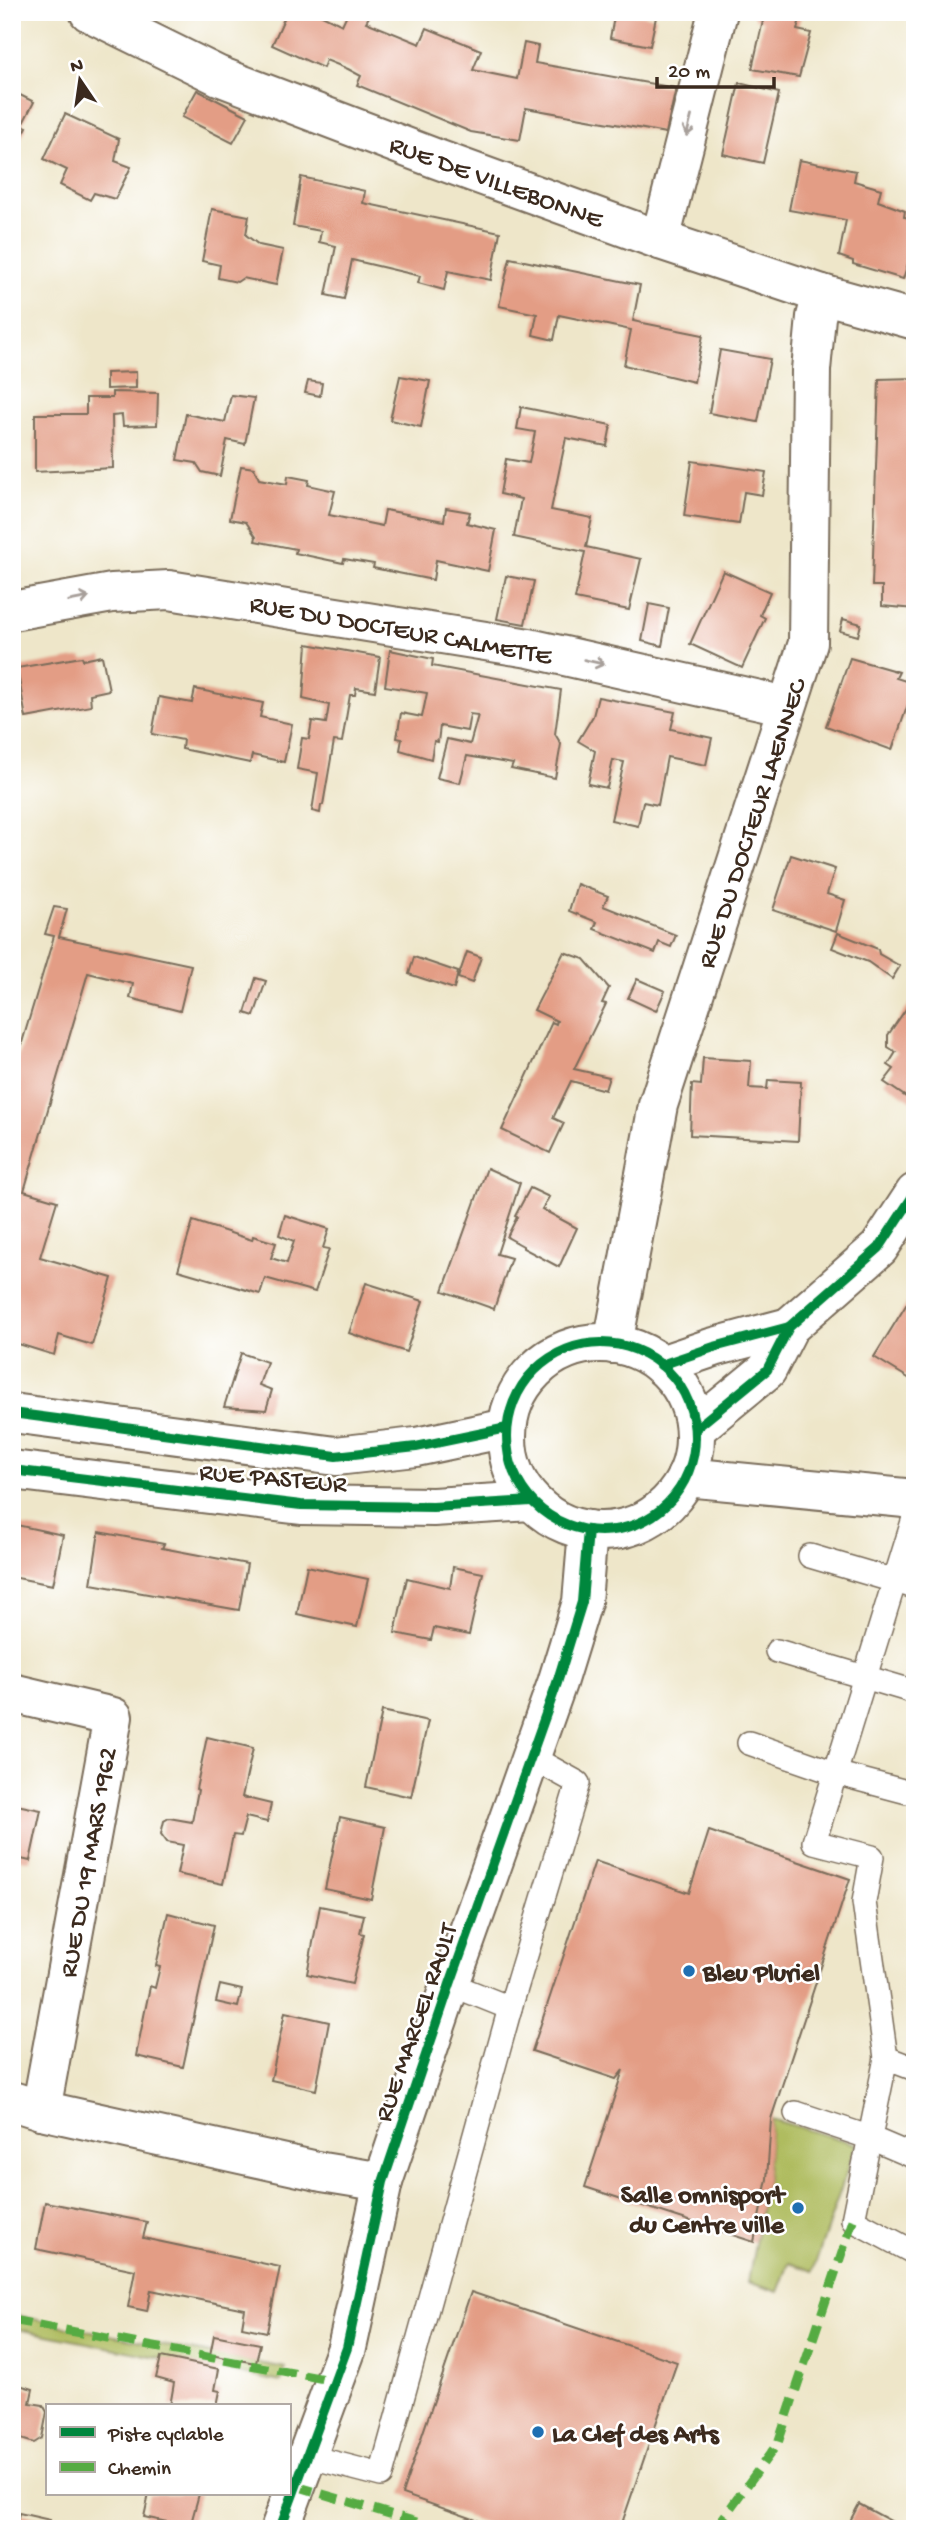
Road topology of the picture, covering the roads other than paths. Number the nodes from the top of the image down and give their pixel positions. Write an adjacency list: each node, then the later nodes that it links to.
1 (89, 12): 3 (street, RUE DE VILLEBONNE)
2 (718, 12): 3 (street, one-way to 3)
3 (660, 240): 4 (street, RUE DE VILLEBONNE)
4 (822, 294): 5 (street, RUE DE VILLEBONNE); 7 (street, RUE DU DOCTEUR LAENNEC)
5 (915, 320)
6 (12, 611): 7 (street, RUE DU DOCTEUR CALMETTE, one-way to 7)
7 (786, 706): 10 (street, RUE DU DOCTEUR LAENNEC)
8 (915, 1193): 9 (street)
9 (789, 1327): 11 (street); 14 (street)
10 (612, 1344): 11 (street); 13 (street)
11 (661, 1365): 14 (street)
12 (12, 1413): 13 (street, RUE PASTEUR)
13 (506, 1428): 18 (street)
14 (695, 1429): 16 (street)
15 (12, 1469): 18 (street, RUE PASTEUR)
16 (686, 1477): 17 (street); 20 (street)
17 (915, 1499)
18 (531, 1501): 20 (street)
19 (915, 1515): 22 (lane)
20 (588, 1530): 28 (street, RUE MARCEL RAULT)
21 (810, 1556): 22 (lane)
22 (905, 1584): 24 (lane)
23 (777, 1651): 24 (lane)
24 (865, 1677): 25 (lane); 29 (lane)
25 (915, 1692)
26 (12, 1693): 35 (street, RUE DU 19 MARS 1962)
27 (749, 1743): 29 (lane)
28 (531, 1757): 31 (street, RUE MARCEL RAULT); 32 (lane)
29 (835, 1773): 30 (lane); 33 (lane)
30 (907, 1792)
31 (450, 1984): 32 (lane); 39 (street, RUE MARCEL RAULT)
32 (510, 2008): 41 (lane)
33 (886, 2058): 34 (lane); 37 (lane)
34 (915, 2069)
35 (27, 2105): 39 (street, RUE DU 19 MARS 1962)
36 (796, 2113): 37 (lane)
37 (868, 2137): 38 (lane); 40 (lane)
38 (915, 2157)
39 (383, 2182): 41 (street, RUE MARCEL RAULT)
40 (915, 2253)
41 (307, 2456): 42 (street, RUE MARCEL RAULT)
42 (280, 2529)

